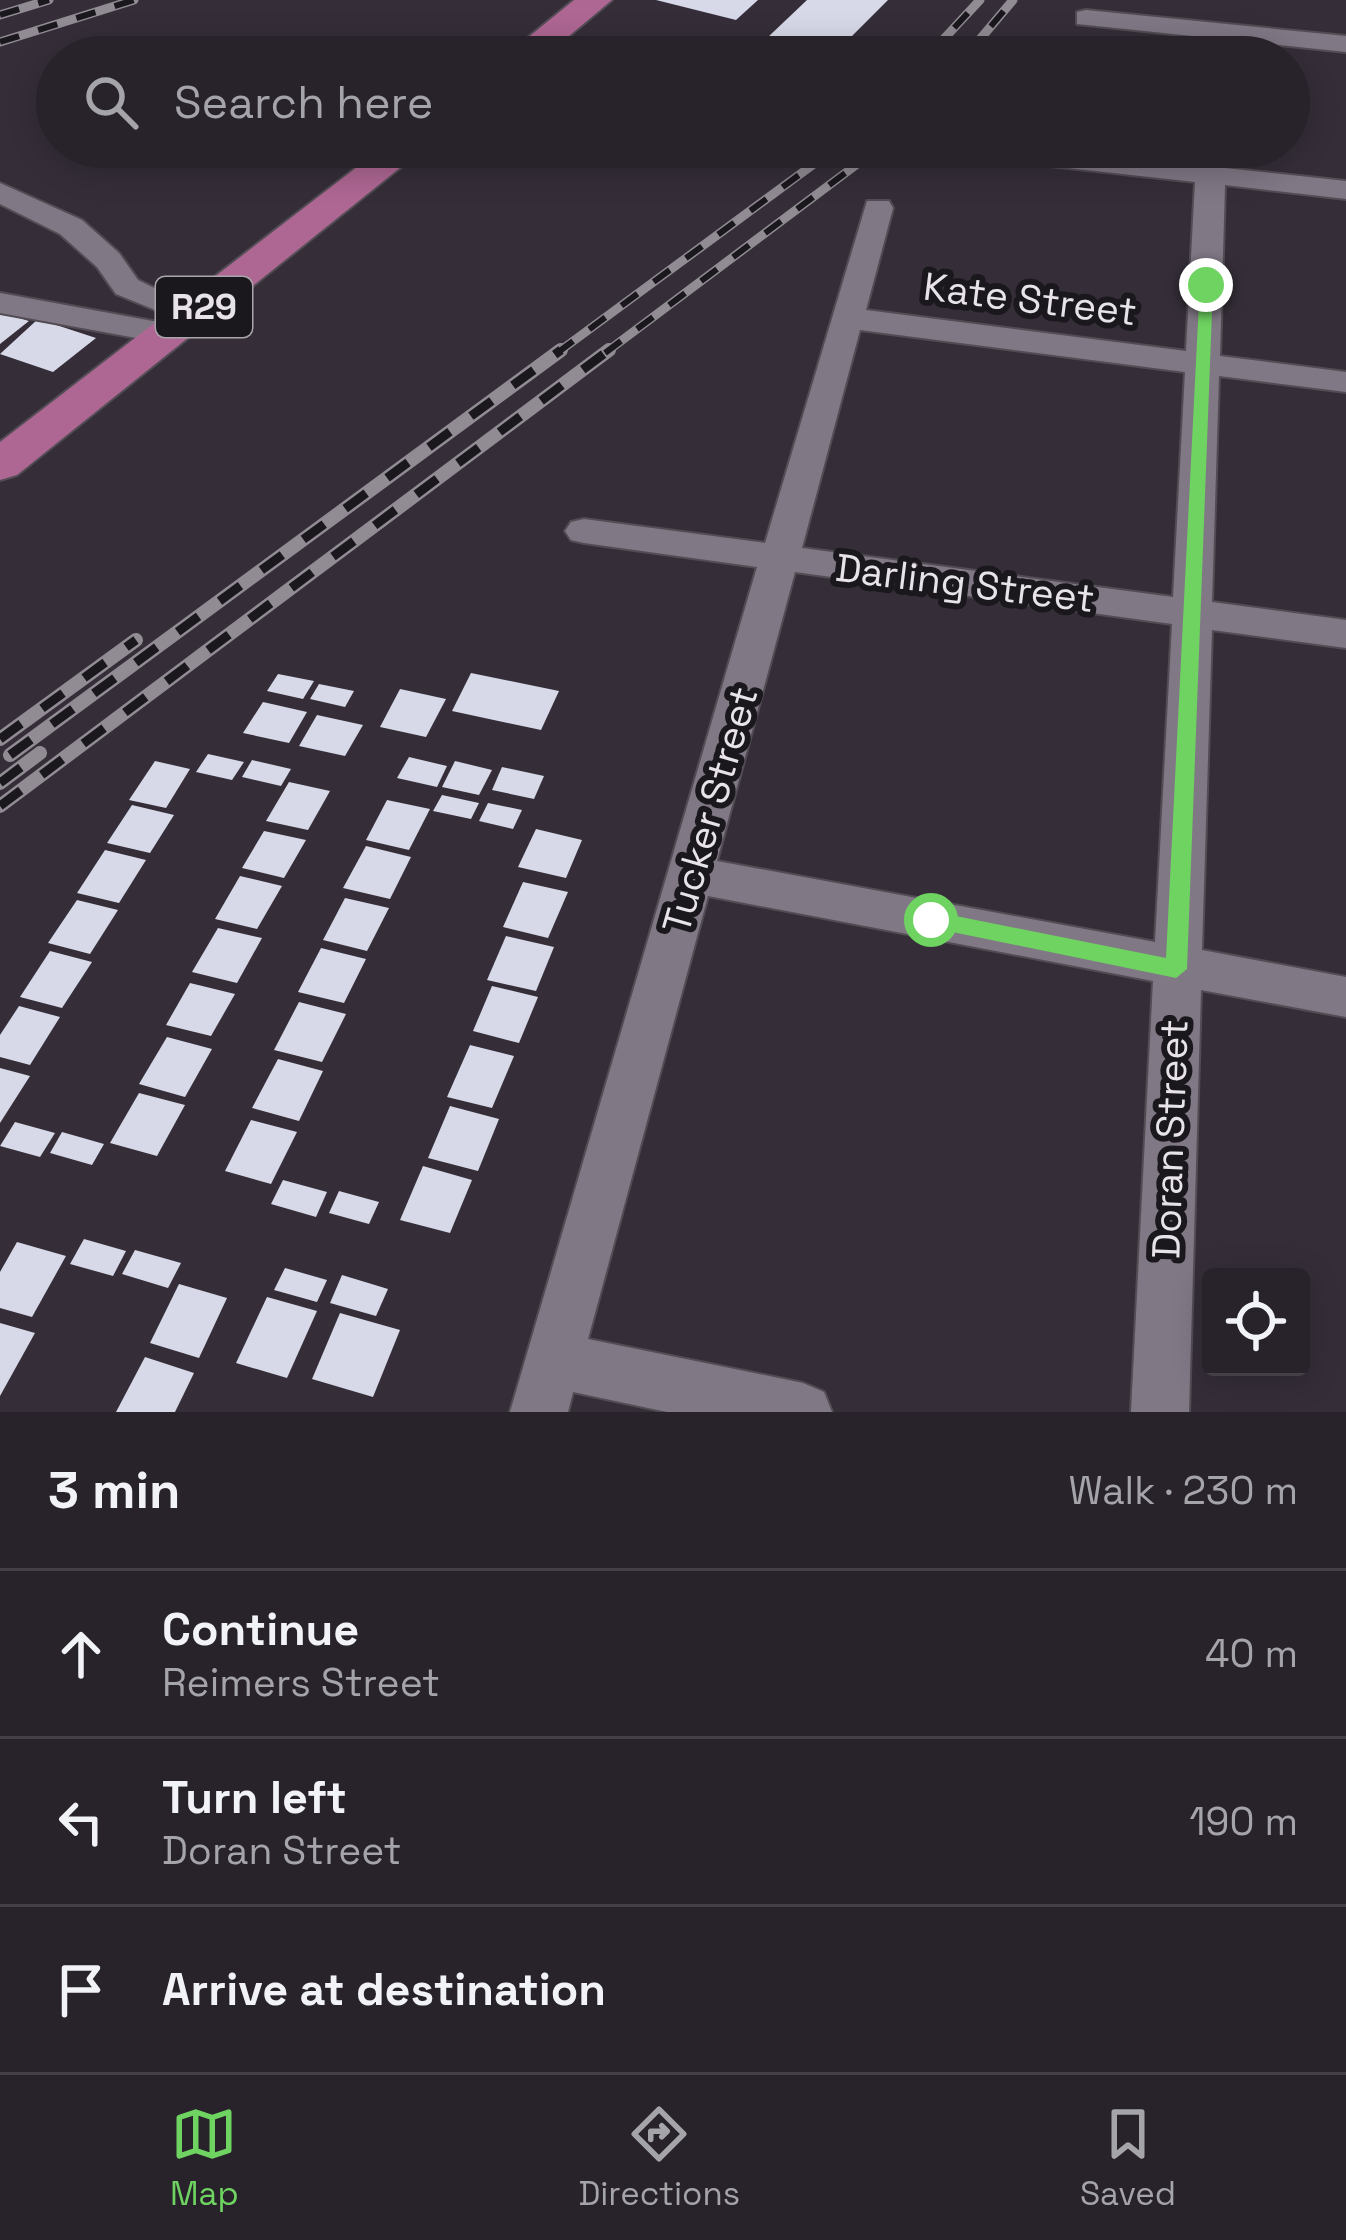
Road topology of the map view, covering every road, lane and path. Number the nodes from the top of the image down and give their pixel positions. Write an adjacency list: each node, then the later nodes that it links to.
1 (595, 0): 4 (main road)
2 (1221, 0): 6 (street)
3 (1086, 18): 5 (street)
4 (549, 36)
5 (1179, 36)
6 (1220, 36)
7 (1310, 44): 8 (street)
8 (1346, 44)
9 (379, 168): 17 (main road, R29)
10 (1210, 168): 18 (street, Doran Street)
11 (1243, 168): 12 (street)
12 (1346, 190)
13 (0, 192): 17 (street)
14 (878, 208): 16 (street, Tucker Street)
15 (0, 303): 17 (street)
16 (847, 318): 18 (street, Kate Street); 22 (street, Tucker Street)
17 (181, 324): 20 (main road, R29)
18 (1204, 363): 19 (street, Kate Street); 23 (street, Doran Street)
19 (1346, 382)
20 (0, 465)
21 (584, 531): 22 (street, Darling Street)
22 (779, 559): 23 (street, Darling Street); 25 (street, Tucker Street)
23 (1193, 612): 24 (street, Darling Street); 26 (street, Doran Street)
24 (1346, 634)
25 (693, 875): 26 (street); 28 (street, Tucker Street)
26 (1176, 969): 27 (street); 30 (street, Doran Street)
27 (1346, 997)
28 (546, 1386): 29 (street)
29 (802, 1412)
30 (1160, 1412)

